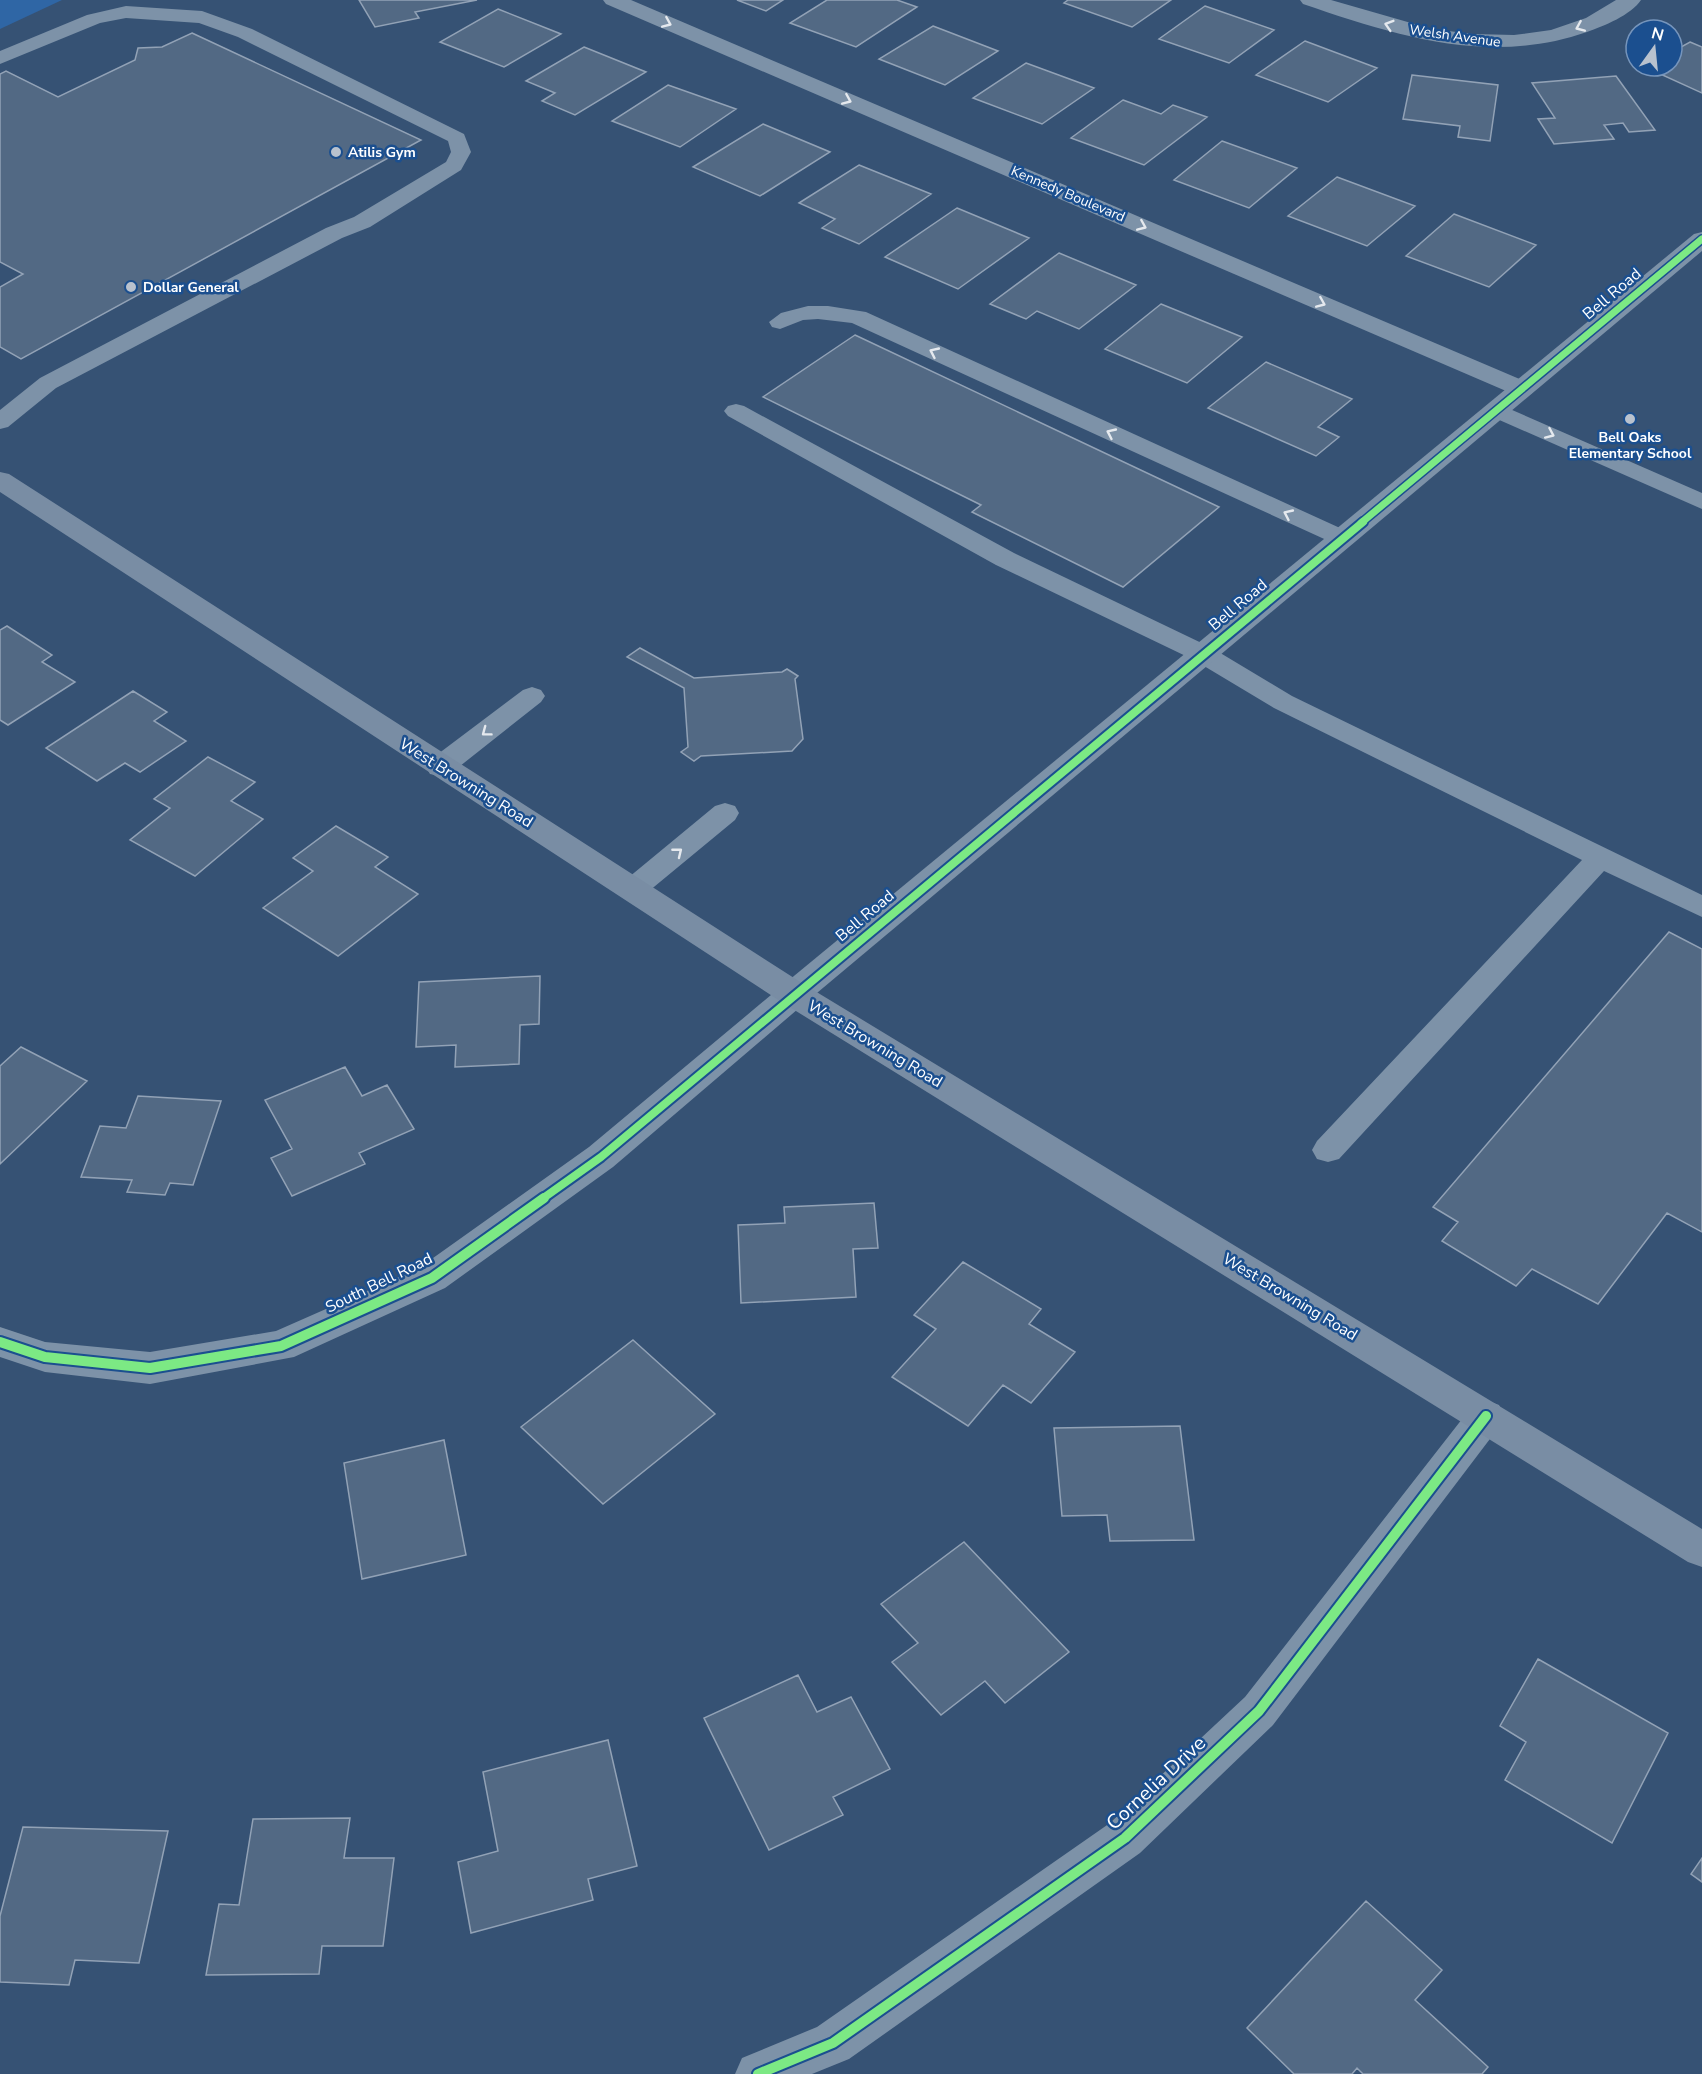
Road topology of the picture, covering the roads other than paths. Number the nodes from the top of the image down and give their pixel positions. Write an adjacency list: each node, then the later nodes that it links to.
1 (614, 0): 7 (street, Kennedy Boulevard, one-way to 7)
2 (1310, 0): 3 (street, Welsh Avenue, one-way to 2)
3 (1631, 0)
4 (0, 58): 10 (lane)
5 (1702, 239): 7 (street, Bell Road)
6 (780, 322): 13 (lane, one-way to 6)
7 (1522, 389): 8 (street, Bell Road)
8 (1496, 410): 12 (lane, one-way to 12); 13 (street, Bell Road)
9 (736, 411): 14 (lane)
10 (0, 423)
11 (0, 480): 16 (main road, West Browning Road)
12 (1702, 502)
13 (1342, 538): 14 (street, Bell Road)
14 (1203, 654): 18 (lane); 21 (street, Bell Road)
15 (532, 696): 16 (lane, one-way to 16)
16 (440, 767): 19 (main road, West Browning Road)
17 (725, 813): 19 (lane, one-way to 17)
18 (1601, 857): 20 (lane); 22 (lane)
19 (633, 889): 21 (main road, West Browning Road)
20 (1702, 907)
21 (794, 994): 23 (street, South Bell Road); 24 (main road, West Browning Road)
22 (1328, 1149)
23 (0, 1342)
24 (1486, 1416): 25 (main road, West Browning Road); 26 (street, Cornelia Drive)
25 (1702, 1550)
26 (758, 2074)

